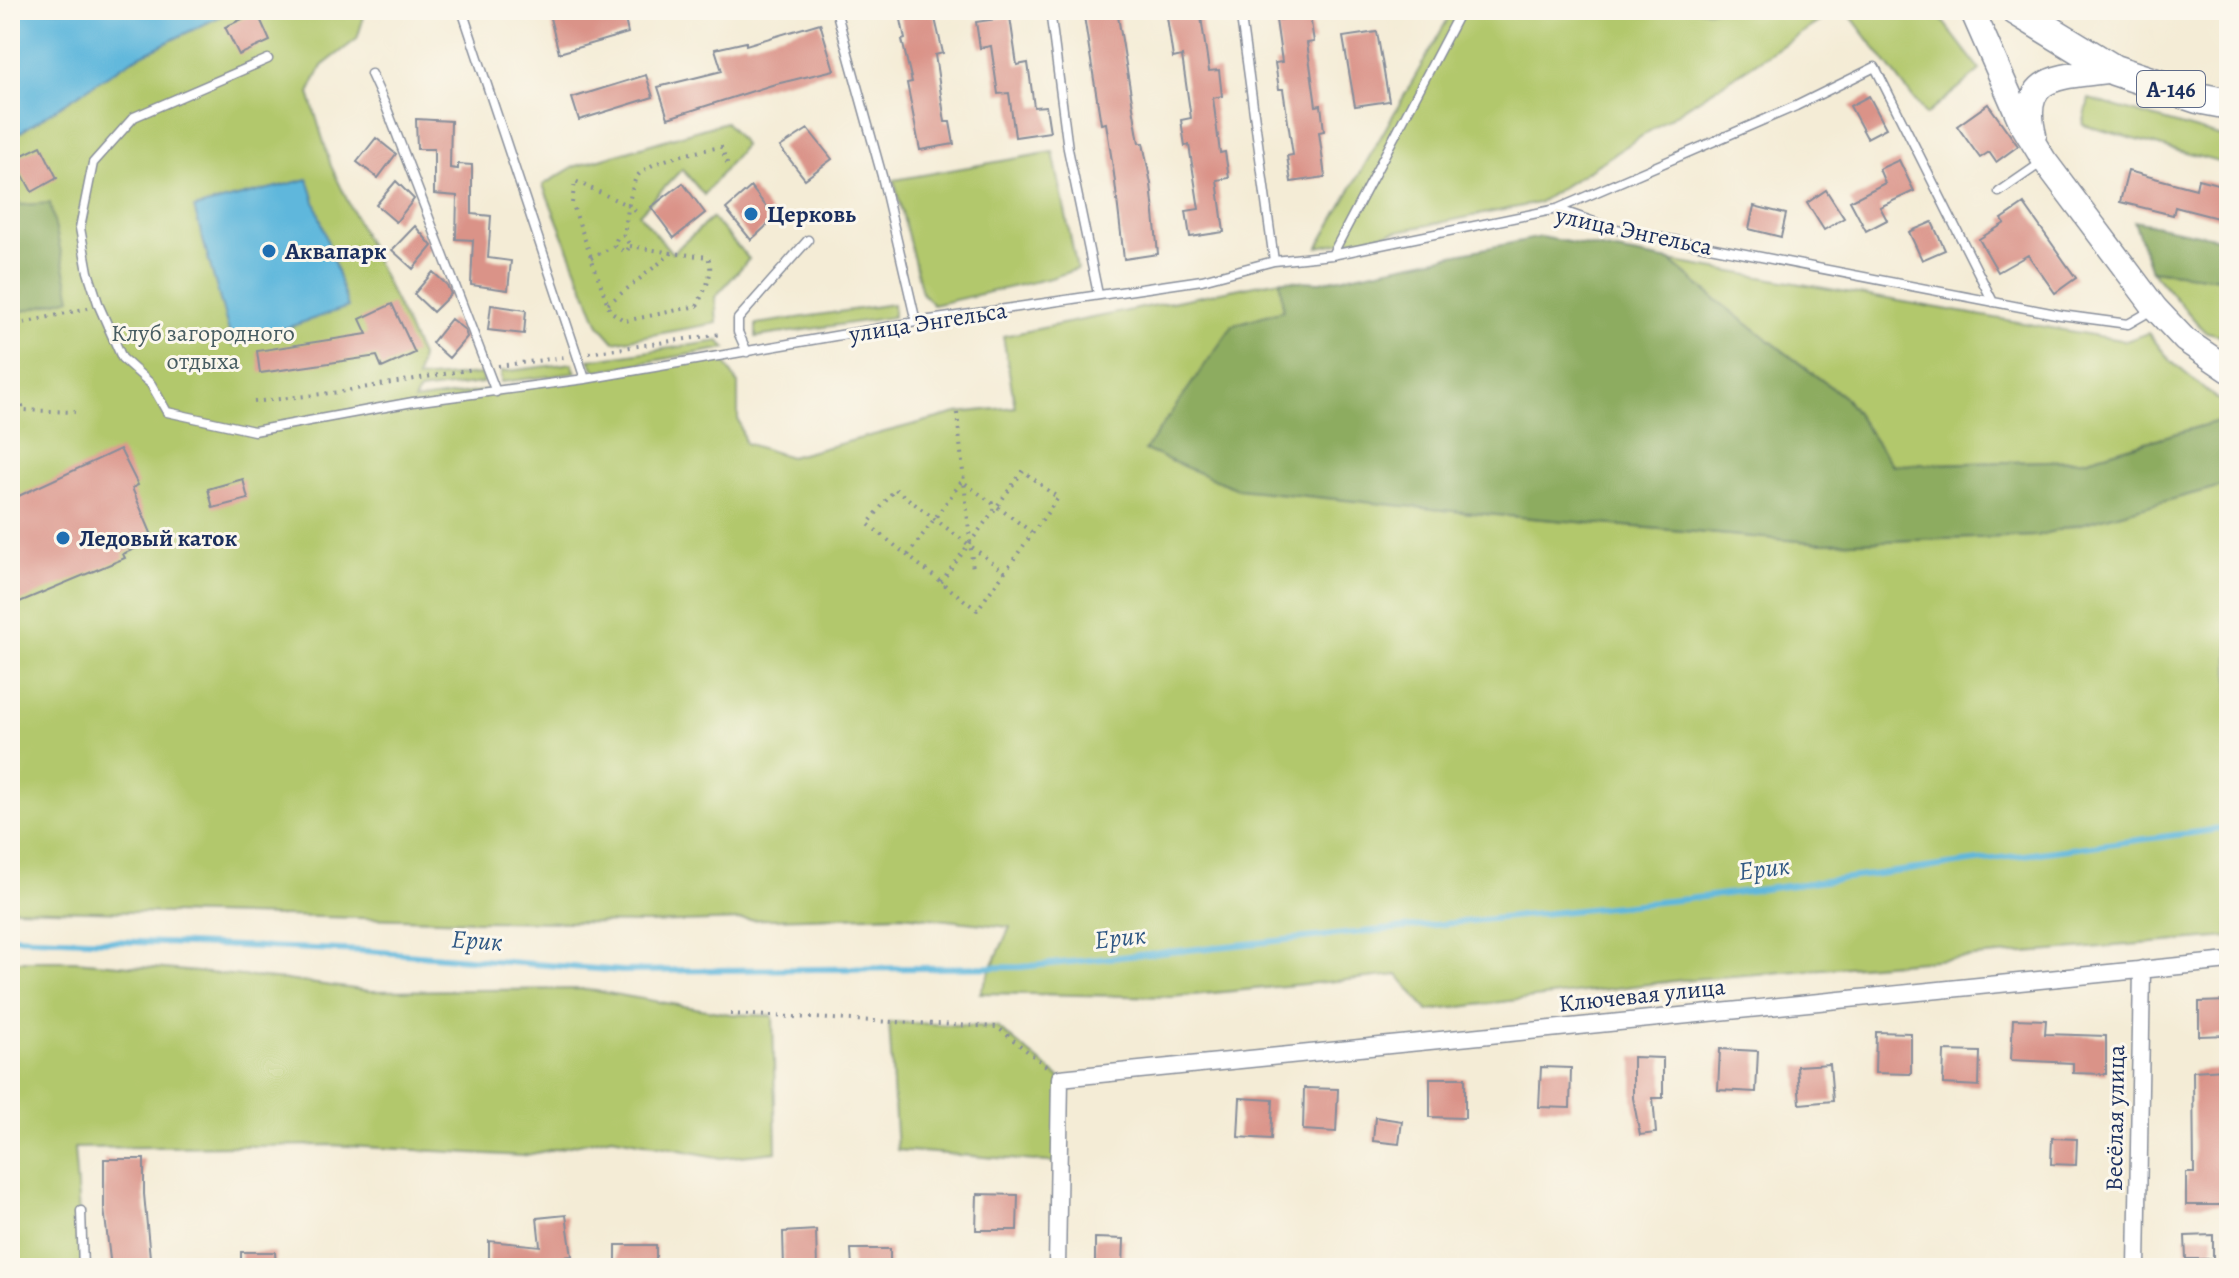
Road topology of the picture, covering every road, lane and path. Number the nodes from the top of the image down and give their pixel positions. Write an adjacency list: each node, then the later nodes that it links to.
1 (462, 10): 35 (lane)
2 (836, 10): 31 (lane)
3 (1050, 10): 26 (lane)
4 (1240, 10): 25 (lane)
5 (1461, 10): 23 (lane)
6 (1972, 10): 12 (street)
7 (2016, 10): 9 (highway, А-146)
8 (268, 59): 29 (lane, улица Энгельса)
9 (2114, 70): 11 (highway, А-146); 12 (street)
10 (371, 74): 37 (lane)
11 (2229, 104)
12 (2041, 154): 14 (lane); 30 (street)
13 (728, 165): 15 (path)
14 (1999, 192)
15 (629, 206): 17 (path); 18 (path); 24 (path)
16 (1557, 209): 23 (lane, улица Энгельса); 27 (lane, улица Энгельса); 27 (lane)
17 (639, 214)
18 (624, 235): 20 (path); 21 (path)
19 (808, 240): 33 (lane)
20 (614, 246): 21 (path); 24 (path)
21 (630, 246): 22 (path)
22 (672, 253): 28 (path); 28 (path)
23 (1332, 255): 25 (lane, улица Энгельса)
24 (591, 258): 28 (path)
25 (1274, 261): 26 (lane, улица Энгельса)
26 (1098, 294): 31 (lane, улица Энгельса)
27 (1993, 302): 30 (lane, улица Энгельса)
28 (608, 304)
29 (99, 306): 32 (path); 37 (lane, улица Энгельса)
30 (2155, 308): 34 (street)
31 (916, 322): 33 (lane, улица Энгельса)
32 (10, 330)
33 (747, 352): 35 (lane, улица Энгельса)
34 (2229, 370)
35 (585, 379): 37 (lane, улица Энгельса)
36 (10, 385): 38 (path)
37 (496, 392)
38 (24, 410): 39 (path); 40 (path)
39 (75, 412)
40 (10, 413)
41 (957, 413): 42 (path)
42 (962, 481): 43 (path); 44 (path); 45 (path)
43 (1033, 533)
44 (968, 544): 45 (path); 46 (path); 47 (path); 47 (path); 48 (path)
45 (908, 555): 48 (path)
46 (973, 570)
47 (1005, 572): 48 (path)
48 (941, 582)
49 (2229, 961): 50 (street, Ключевая улица)
50 (2142, 969): 52 (street, Ключевая улица); 56 (street, Весёлая улица)
51 (730, 1014): 52 (path)
52 (1060, 1078): 55 (street)
53 (81, 1211): 54 (lane)
54 (83, 1268)
55 (1057, 1268)
56 (2137, 1268)

